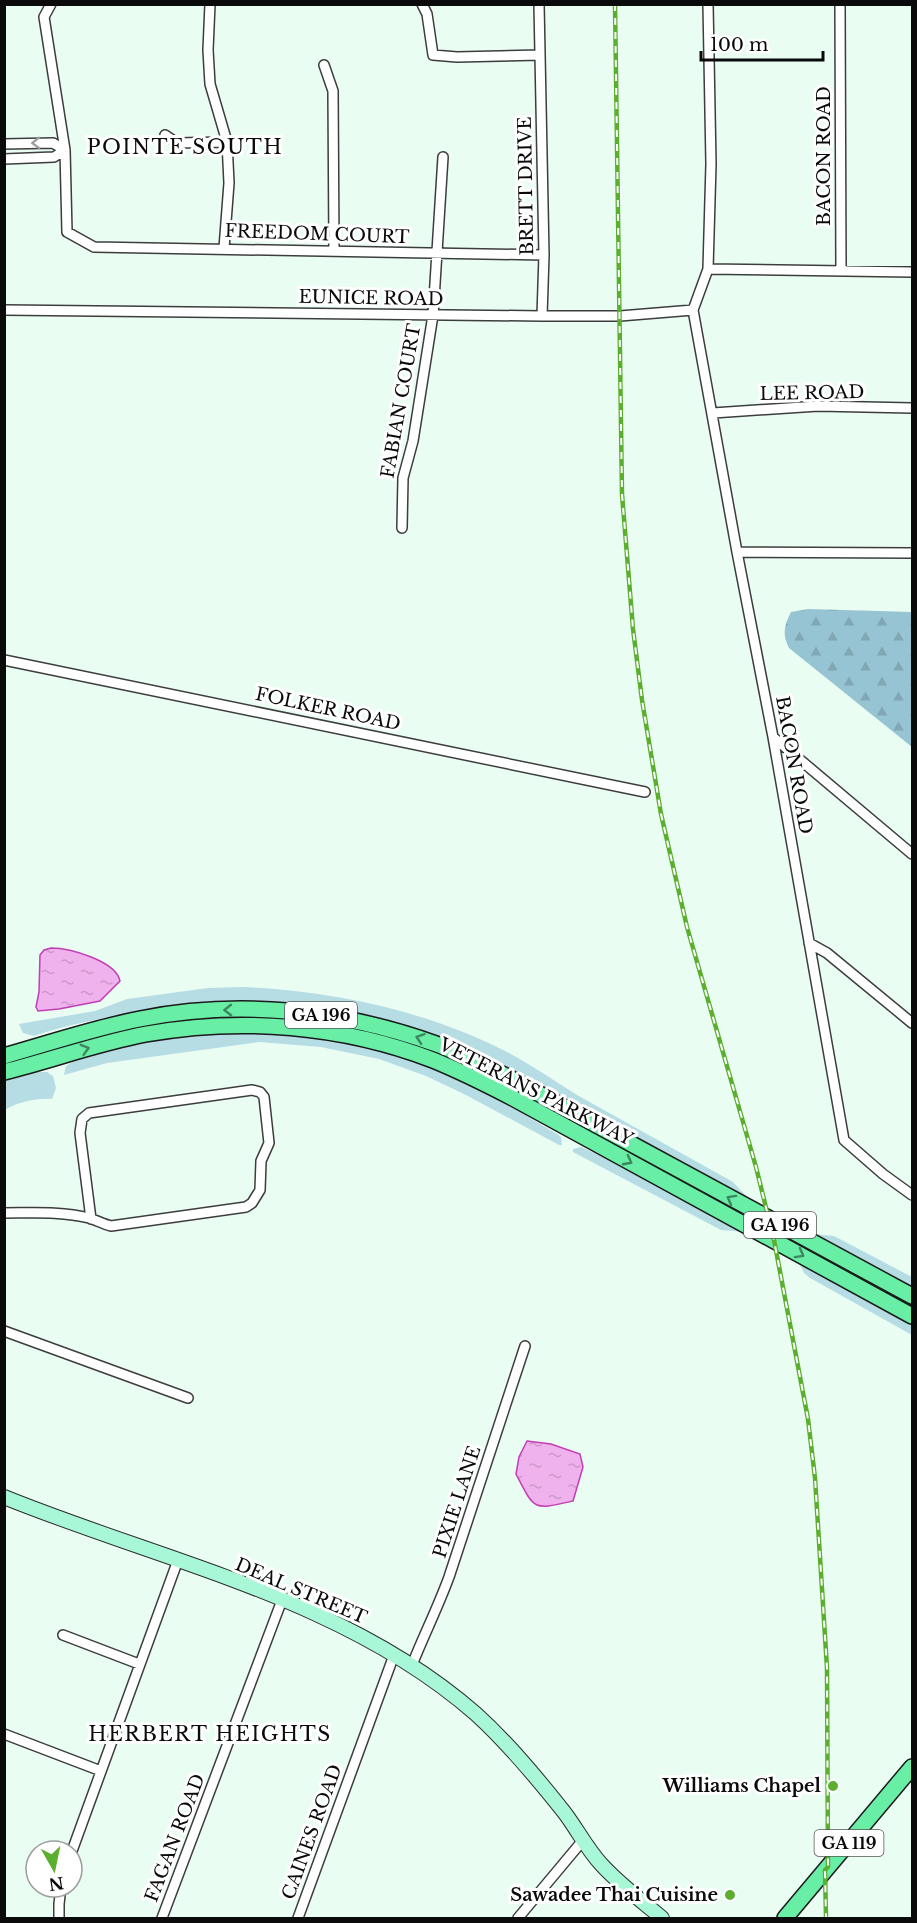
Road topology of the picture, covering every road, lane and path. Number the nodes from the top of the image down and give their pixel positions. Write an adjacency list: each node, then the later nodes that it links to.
1 (51, 4): 12 (street)
2 (210, 4): 10 (street)
3 (422, 4): 7 (street)
4 (539, 4): 7 (street, BRETT DRIVE)
5 (708, 4): 19 (street)
6 (840, 4): 20 (street, BACON ROAD)
7 (540, 55): 18 (street, BRETT DRIVE)
8 (324, 65): 16 (street)
9 (165, 135): 10 (street)
10 (226, 142): 15 (street)
11 (4, 144): 12 (street, one-way to 11)
12 (65, 150): 14 (street); 15 (street, FREEDOM COURT)
13 (443, 157): 17 (street, FABIAN COURT)
14 (4, 159)
15 (224, 248): 16 (street, FREEDOM COURT)
16 (334, 251): 17 (street, FREEDOM COURT)
17 (437, 255): 18 (street, FREEDOM COURT); 24 (street, FABIAN COURT)
18 (544, 255): 25 (street, BRETT DRIVE)
19 (708, 269): 20 (street); 23 (street)
20 (841, 271): 21 (street)
21 (912, 272)
22 (4, 310): 24 (street, EUNICE ROAD)
23 (693, 310): 25 (street, EUNICE ROAD); 27 (street, BACON ROAD)
24 (433, 315): 25 (street, EUNICE ROAD); 28 (street, FABIAN COURT)
25 (542, 316)
26 (912, 408): 27 (street, LEE ROAD)
27 (712, 413): 29 (street, BACON ROAD)
28 (402, 528)
29 (736, 552): 30 (street); 32 (street, BACON ROAD)
30 (912, 553)
31 (4, 660): 33 (street, FOLKER ROAD)
32 (773, 737): 34 (street); 35 (street, BACON ROAD)
33 (645, 792)
34 (912, 854)
35 (809, 943): 36 (street); 39 (street, BACON ROAD)
36 (912, 1023)
37 (4, 1056): 42 (main road, VETERANS PARKWAY / GA 196, one-way to 37)
38 (4, 1072): 43 (main road, VETERANS PARKWAY / GA 196, one-way to 43)
39 (912, 1195)
40 (4, 1213): 41 (street)
41 (91, 1219): 41 (street)
42 (912, 1296)
43 (912, 1316)
44 (4, 1331): 46 (street)
45 (525, 1346): 53 (street, PIXIE LANE)
46 (188, 1398)
47 (4, 1497): 48 (street, DEAL STREET)
48 (178, 1560): 49 (street, DEAL STREET); 52 (street)
49 (282, 1600): 51 (street, DEAL STREET); 61 (street, FAGAN ROAD)
50 (63, 1635): 52 (street)
51 (394, 1655): 53 (street, DEAL STREET); 62 (street, CAINES ROAD)
52 (139, 1664): 56 (street)
53 (412, 1665): 58 (street, DEAL STREET)
54 (4, 1734): 56 (street)
55 (912, 1767): 65 (main road, GA 119)
56 (101, 1770): 57 (street)
57 (76, 1839)
58 (584, 1839): 63 (street); 64 (street, DEAL STREET)
59 (60, 1899): 60 (street)
60 (59, 1918)
61 (162, 1918)
62 (298, 1918)
63 (518, 1918)
64 (662, 1918)
65 (784, 1918)

